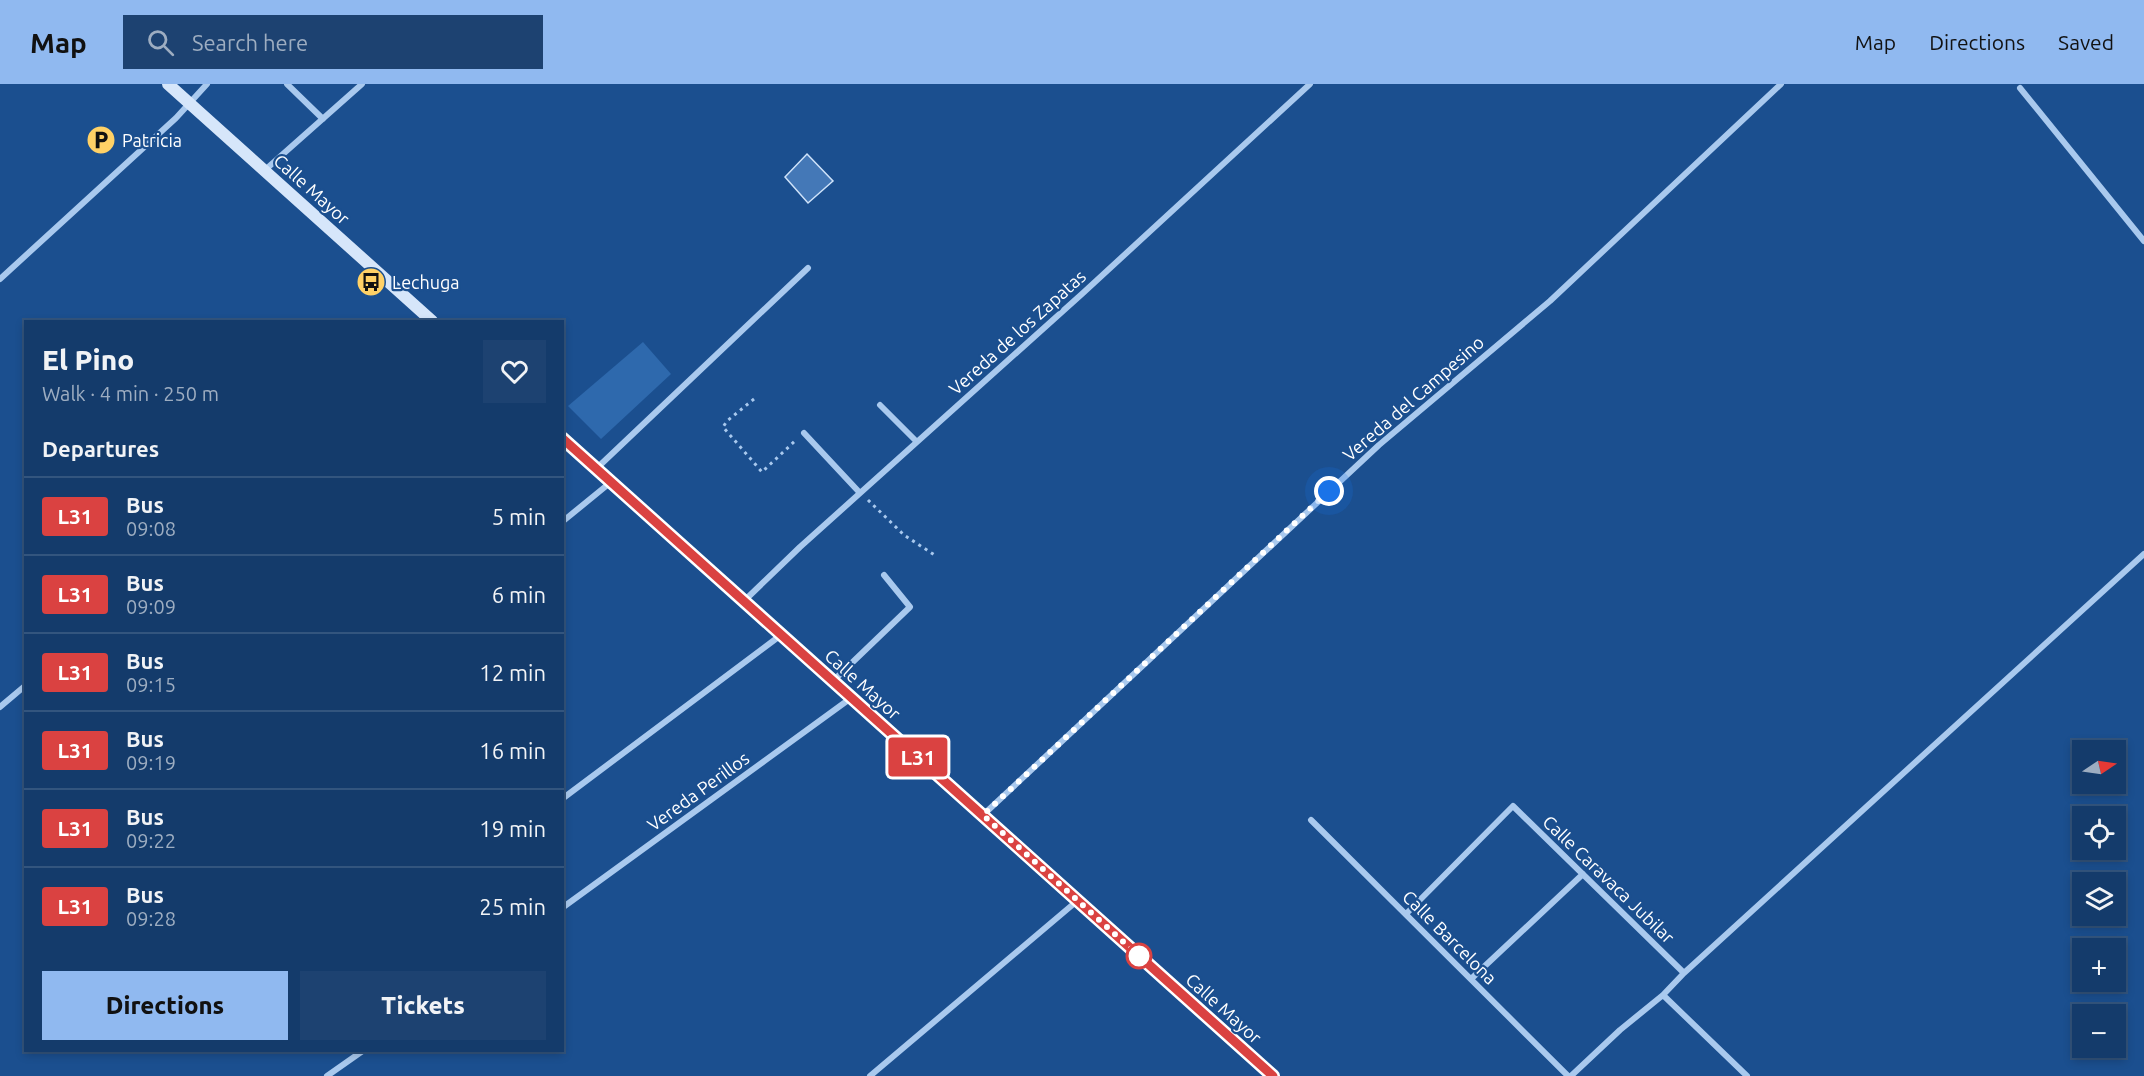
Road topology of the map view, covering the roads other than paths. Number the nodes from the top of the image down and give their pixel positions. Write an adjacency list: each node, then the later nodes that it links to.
1 (168, 84): 8 (main road, Calle Mayor)
2 (207, 84): 8 (street)
3 (287, 84): 9 (street)
4 (362, 84): 9 (street)
5 (1310, 84): 18 (street, Vereda de los Zapatas)
6 (1781, 84): 32 (street, Vereda del Campesino)
7 (2020, 88): 11 (street)
8 (189, 103): 10 (main road, Calle Mayor); 13 (street)
9 (323, 120): 10 (street)
10 (265, 170): 14 (main road, Calle Mayor)
11 (2144, 241)
12 (808, 268): 19 (street)
13 (0, 279)
14 (431, 320)
15 (880, 405): 18 (street)
16 (804, 433): 21 (street)
17 (564, 440): 19 (main road, Calle Mayor)
18 (917, 442): 21 (street, Vereda de los Zapatas)
19 (597, 468): 20 (main road, Calle Mayor)
20 (611, 481): 22 (street); 25 (main road, Calle Mayor)
21 (860, 493): 25 (street, Vereda de los Zapatas)
22 (564, 520)
23 (2144, 554): 38 (street)
24 (884, 575): 27 (street)
25 (744, 600): 26 (main road, Calle Mayor)
26 (781, 635): 27 (main road, Calle Mayor); 31 (street)
27 (833, 681): 29 (main road, Calle Mayor)
28 (24, 687): 30 (street)
29 (851, 698): 32 (main road, Calle Mayor); 36 (street, Vereda Perillos)
30 (0, 707)
31 (564, 798)
32 (983, 815): 35 (main road, Calle Mayor)
33 (1311, 820): 37 (street, Calle Barcelona)
34 (1583, 874): 37 (street, Calle Caravaca Jubilar); 38 (street, Calle Caravaca Jubilar); 39 (street)
35 (1077, 901): 43 (street); 44 (main road, Calle Mayor)
36 (564, 908)
37 (1406, 914): 39 (street, Calle Barcelona)
38 (1684, 973): 40 (street)
39 (1471, 979): 45 (street, Calle Barcelona)
40 (1663, 995): 45 (street); 46 (street)
41 (361, 1052): 42 (street)
42 (327, 1076)
43 (870, 1076)
44 (1273, 1076)
45 (1569, 1076)
46 (1747, 1076)

